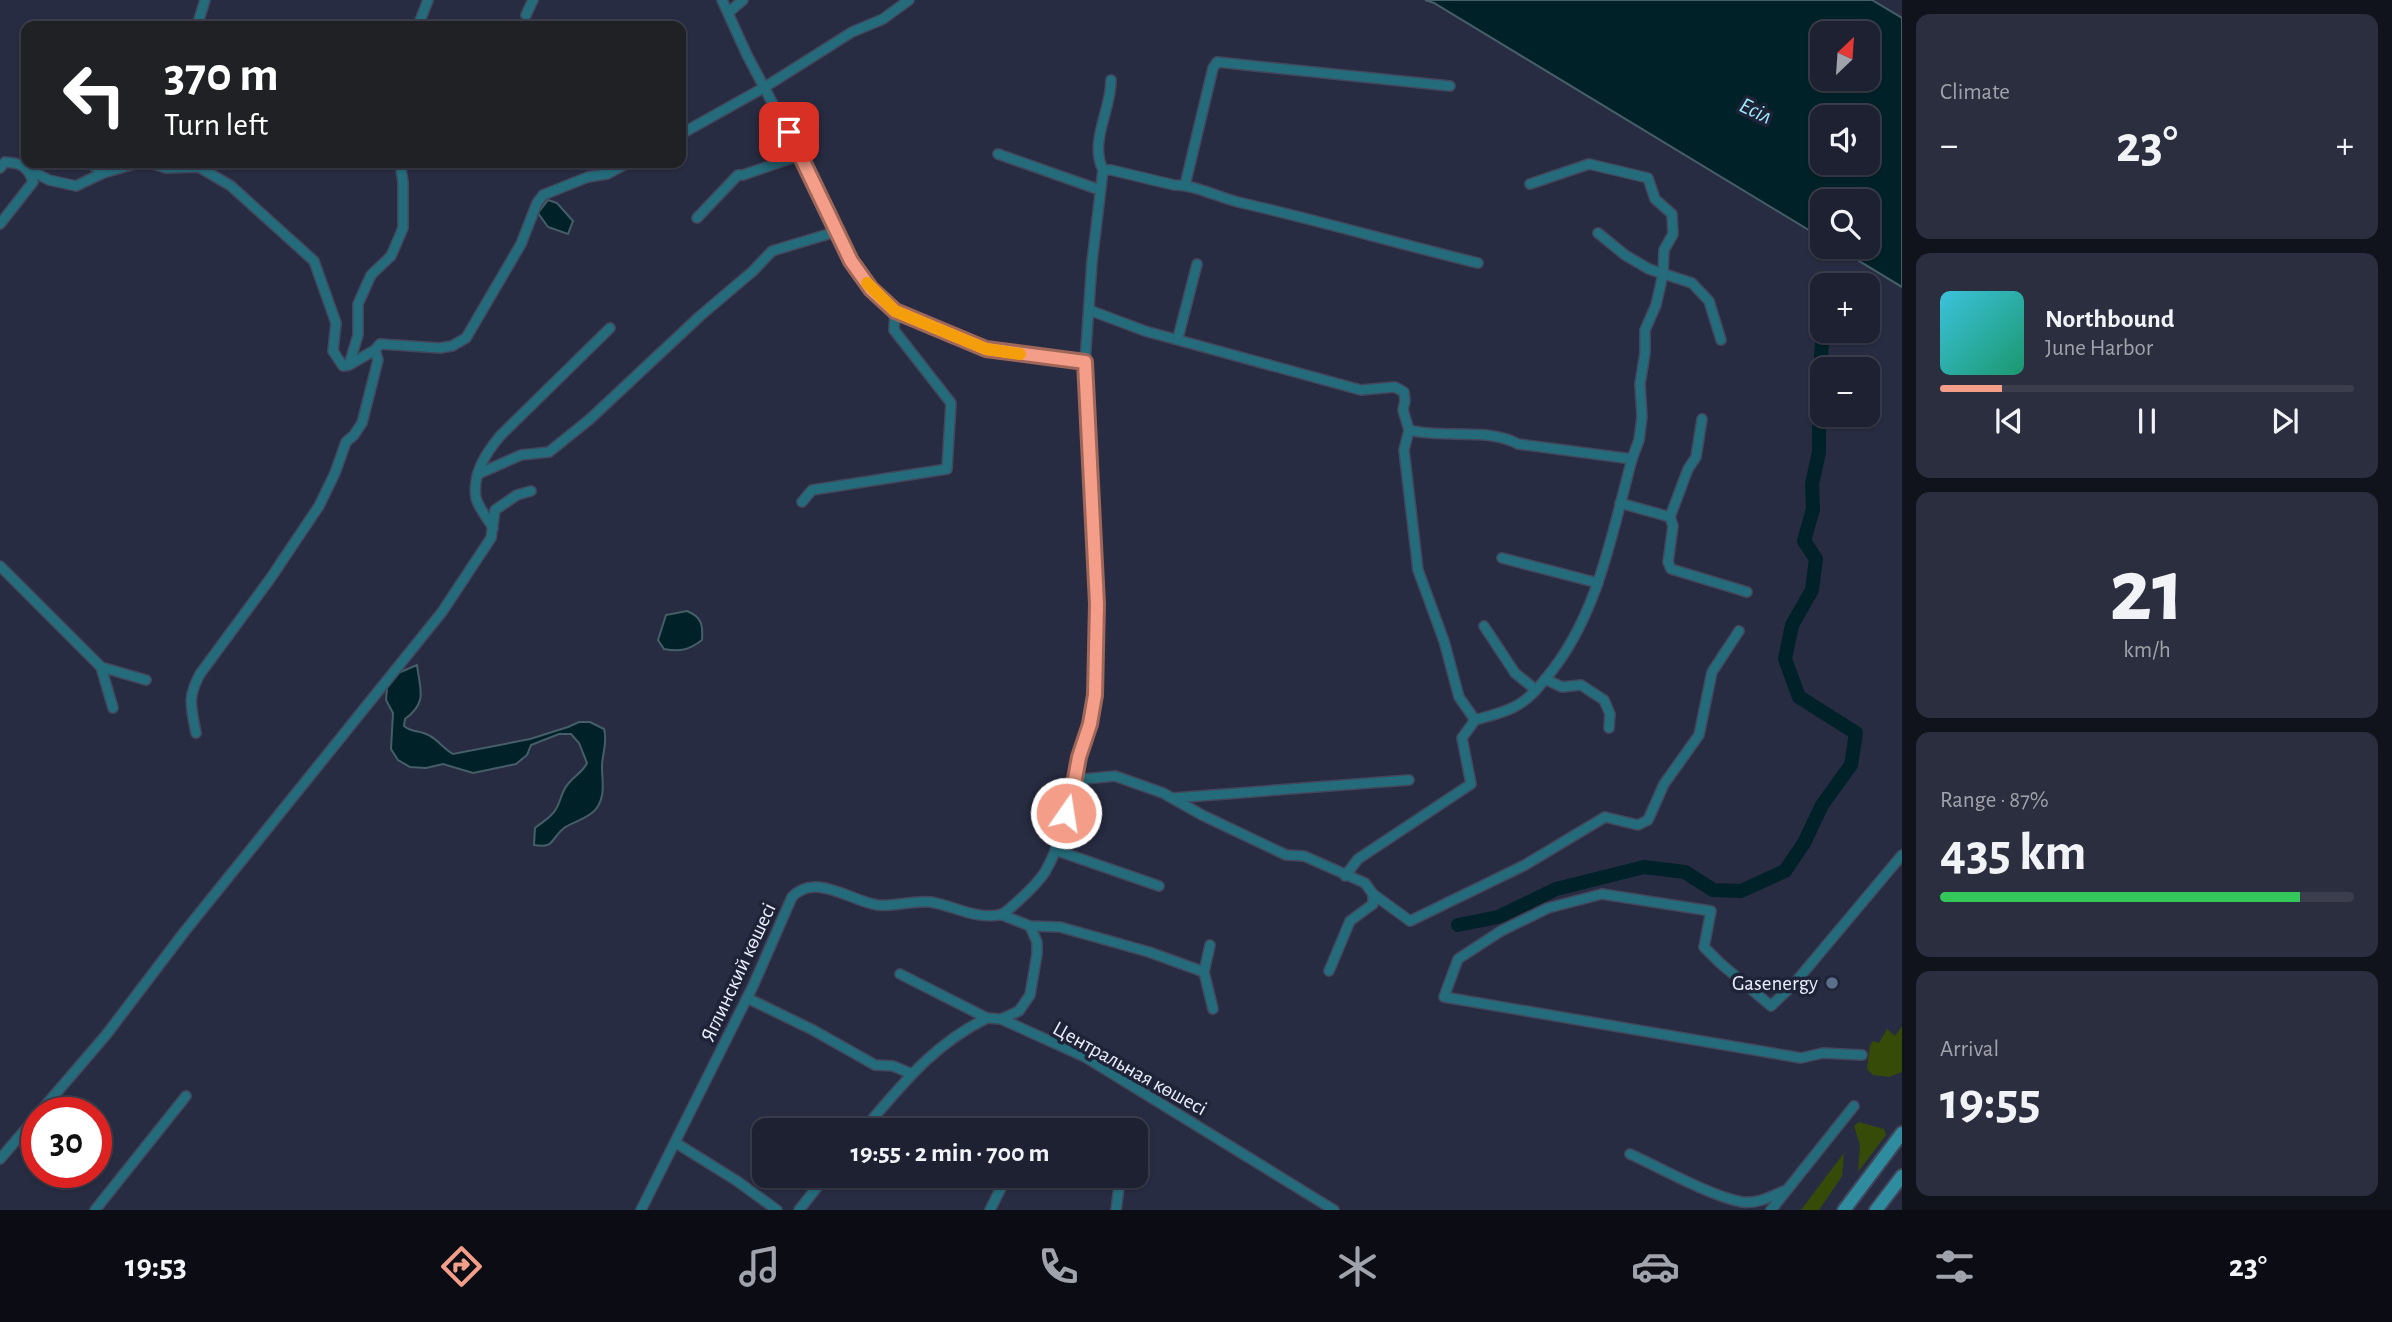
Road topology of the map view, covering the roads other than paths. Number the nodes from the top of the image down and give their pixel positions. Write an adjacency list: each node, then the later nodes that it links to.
1 (205, 0): 9 (street)
2 (428, 0): 10 (street)
3 (533, 0): 8 (street)
4 (722, 0): 7 (street)
5 (743, 0): 7 (street)
6 (909, 0): 13 (street)
7 (729, 12): 13 (street)
8 (526, 15)
9 (199, 21)
10 (420, 21)
11 (1111, 80): 27 (street)
12 (1450, 86): 30 (street)
13 (765, 87): 14 (street); 15 (street)
14 (686, 131)
15 (801, 155): 32 (street); 34 (street)
16 (998, 155): 31 (street)
17 (21, 164): 18 (street)
18 (3, 165)
19 (27, 168): 26 (street)
20 (32, 168): 26 (street)
21 (96, 168): 28 (street)
22 (120, 168): 28 (street)
23 (201, 168): 46 (street)
24 (401, 168): 46 (street)
25 (618, 168): 44 (street)
26 (30, 170): 28 (street); 33 (street)
27 (1103, 170): 30 (street); 31 (street)
28 (103, 173)
29 (1530, 184): 38 (street)
30 (1185, 185): 36 (street)
31 (1100, 190): 39 (street)
32 (697, 218)
33 (0, 223)
34 (835, 232): 40 (street); 50 (street)
35 (1598, 233): 38 (street)
36 (1478, 263)
37 (1197, 264): 42 (street)
38 (1663, 274): 43 (street); 49 (street)
39 (1089, 310): 42 (street); 45 (street)
40 (895, 311): 45 (street); 52 (street)
41 (610, 328): 50 (street)
42 (1178, 338): 48 (street)
43 (1721, 340)
44 (375, 350): 46 (street); 69 (street)
45 (1085, 362): 70 (street)
46 (349, 365)
47 (1702, 419): 54 (street)
48 (1409, 430): 49 (street); 67 (street)
49 (1632, 458): 53 (street)
50 (478, 474): 55 (street)
51 (531, 491): 55 (street)
52 (802, 502)
53 (1620, 503): 54 (street); 58 (street)
54 (1670, 517): 59 (street)
55 (493, 528): 91 (street)
56 (1502, 558): 58 (street)
57 (0, 566): 62 (street)
58 (1598, 583): 63 (street)
59 (1747, 592)
60 (1484, 626): 65 (street)
61 (1739, 631): 77 (street)
62 (101, 667): 64 (street); 66 (street)
63 (1545, 679): 65 (street); 68 (street)
64 (146, 680)
65 (1536, 690): 67 (street)
66 (113, 708)
67 (1475, 720): 75 (street)
68 (1609, 728)
69 (195, 733)
70 (1074, 780): 72 (street); 73 (street)
71 (1409, 780): 72 (street)
72 (1173, 798): 75 (street)
73 (1055, 850): 76 (street); 78 (street)
74 (1902, 855): 88 (street)
75 (1345, 876): 77 (street)
76 (1159, 886)
77 (1373, 894): 81 (street)
78 (1002, 915): 79 (street, Яглинский көшесі); 84 (street, Яглинский көшесі)
79 (1030, 926): 82 (street, Яглинский көшесі); 87 (street)
80 (1210, 945): 82 (street)
81 (1329, 971)
82 (1204, 972): 85 (street)
83 (900, 974): 86 (street, Центральная көшесі)
84 (747, 998): 89 (street); 96 (street, Яглинский көшесі)
85 (1213, 1009)
86 (988, 1018): 87 (street, Центральная көшесі); 89 (street)
87 (1001, 1019): 110 (street, Центральная көшесі)
88 (1862, 1055)
89 (912, 1074): 93 (street)
90 (186, 1096): 104 (street)
91 (53, 1097)
92 (1854, 1106): 103 (street)
93 (874, 1118)
94 (1902, 1133): 112 (main road)
95 (21, 1134): 98 (street)
96 (676, 1143): 105 (street, Яглинский көшесі); 106 (street)
97 (1630, 1154): 103 (street)
98 (0, 1159)
99 (1902, 1176): 113 (main road)
100 (816, 1188): 107 (street)
101 (1001, 1188): 108 (street)
102 (1119, 1188): 109 (street)
103 (1784, 1191): 111 (street)
104 (94, 1210)
105 (641, 1210)
106 (777, 1210)
107 (799, 1210)
108 (990, 1210)
109 (1116, 1210)
110 (1334, 1210)
111 (1771, 1210)
112 (1844, 1210)
113 (1876, 1210)

